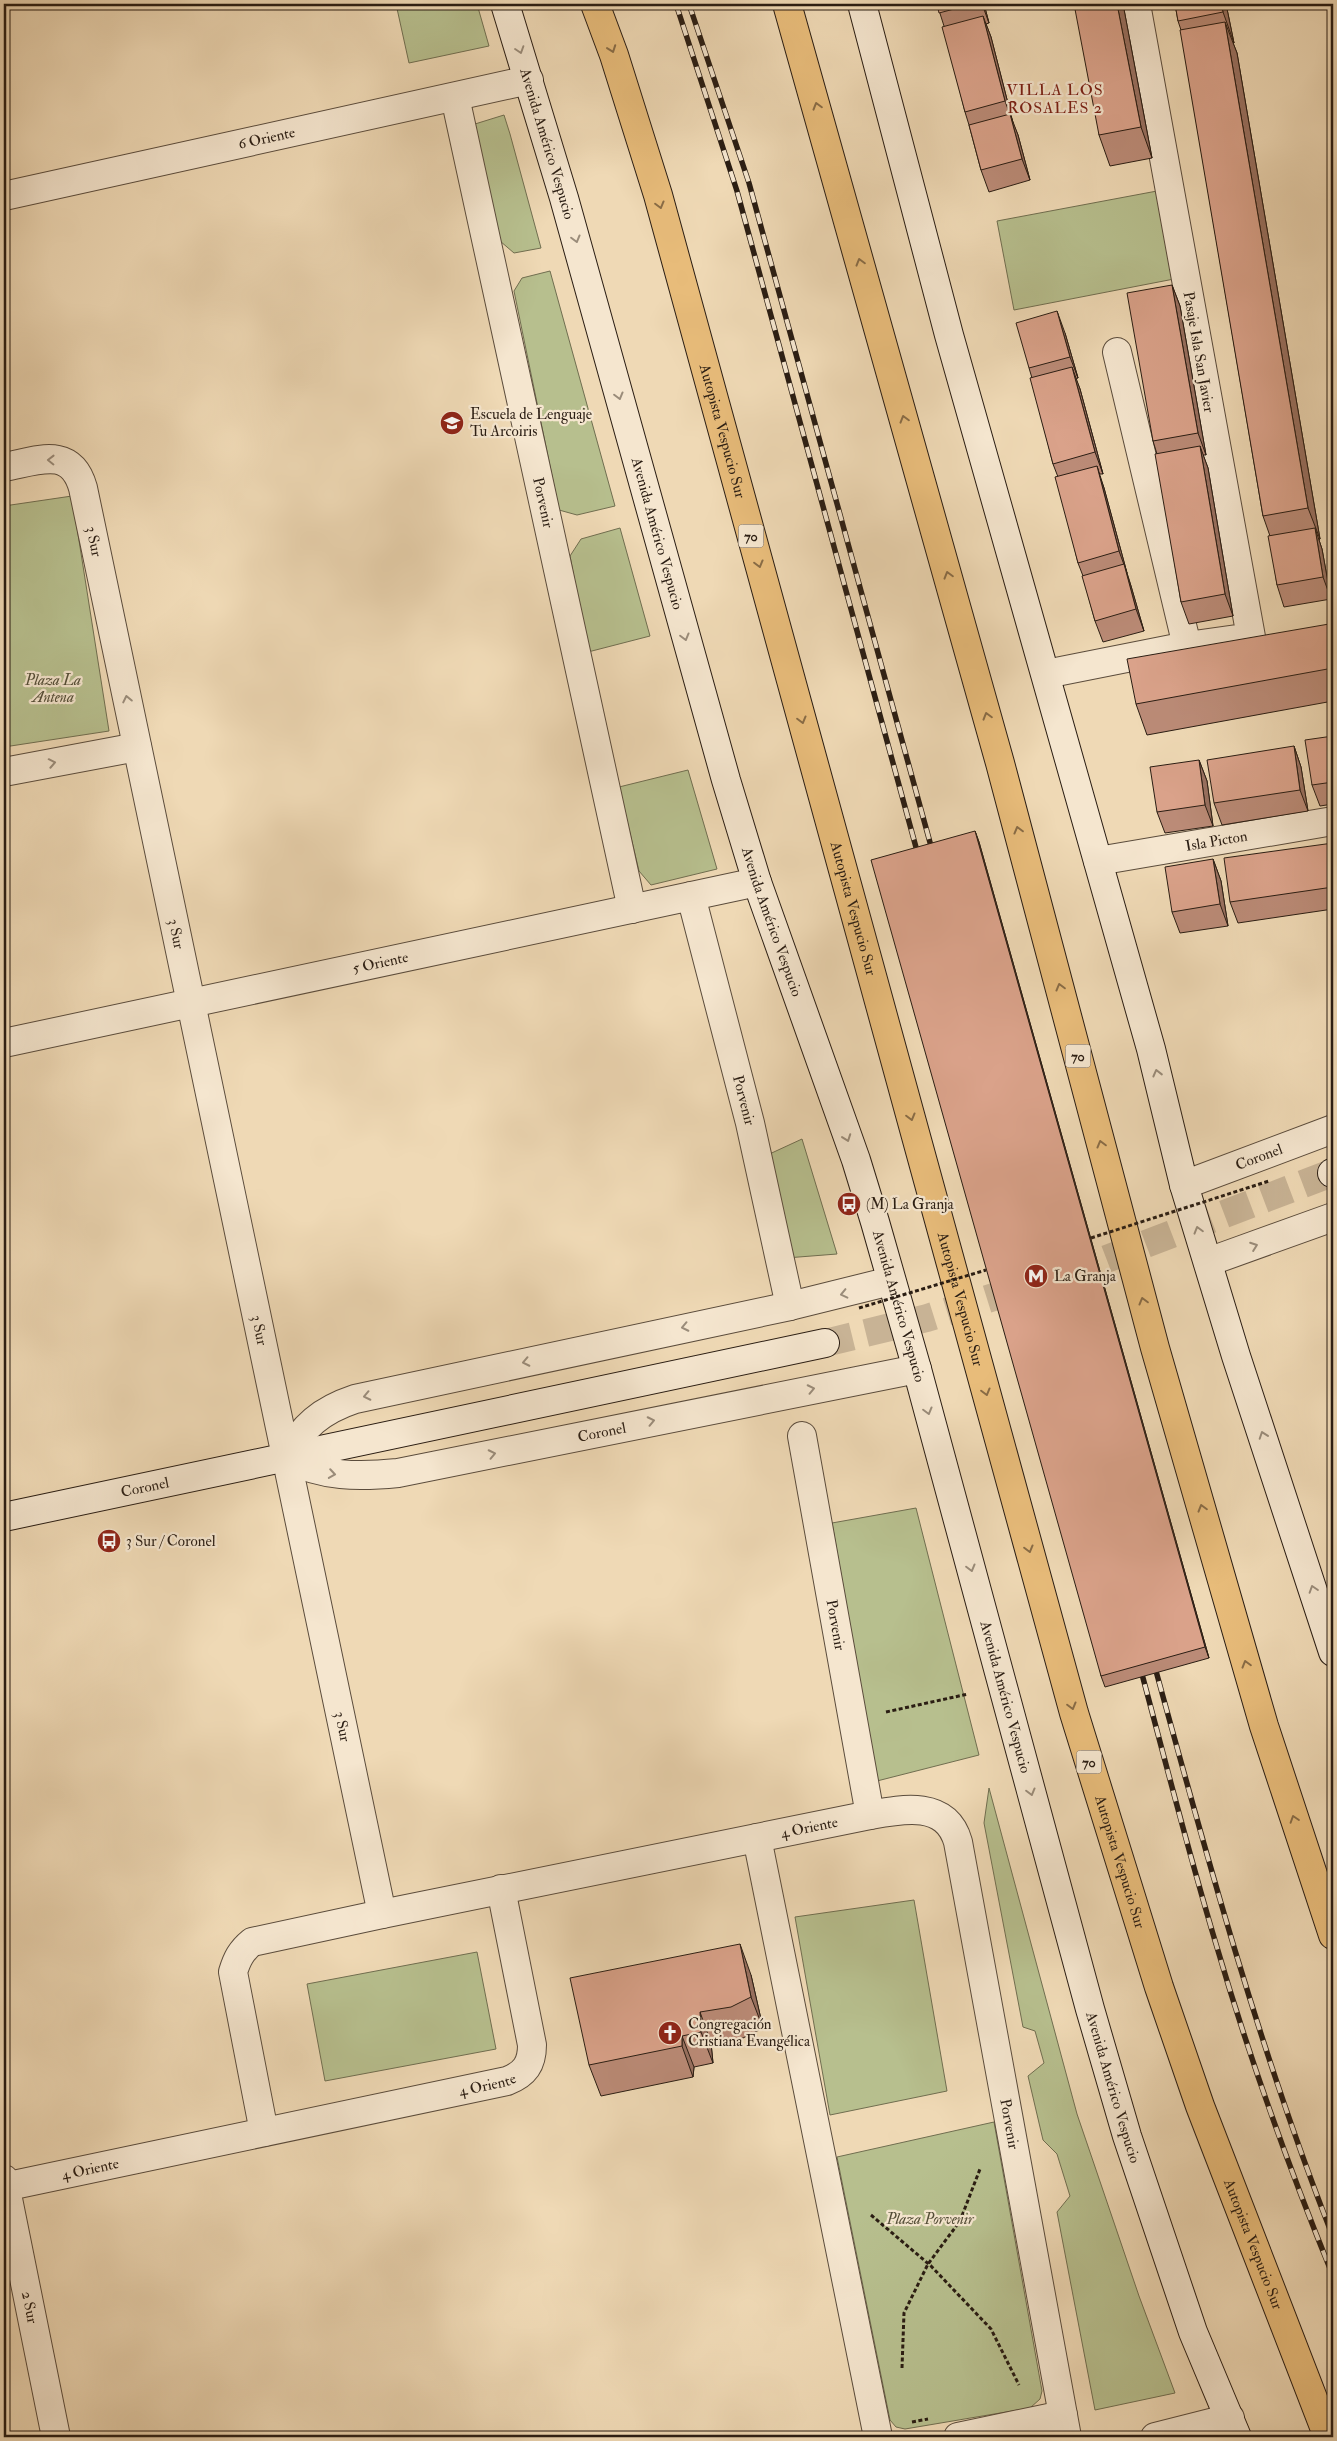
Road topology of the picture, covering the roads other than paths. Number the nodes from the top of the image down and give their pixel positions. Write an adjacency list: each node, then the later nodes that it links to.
1 (505, 4): 6 (street, Avenida Américo Vespucio, one-way to 6)
2 (595, 4): 50 (highway, Autopista Vespucio Sur / 70, one-way to 50)
3 (787, 4): 37 (highway, 70, one-way to 3)
4 (862, 4): 12 (street)
5 (1136, 4): 11 (street, Pasaje Isla San Javier)
6 (529, 80): 7 (street, 6 Oriente); 17 (street, Avenida Américo Vespucio, one-way to 17)
7 (455, 97): 8 (street, 6 Oriente); 19 (street, Porvenir)
8 (4, 196)
9 (1117, 352): 11 (street)
10 (4, 467): 13 (street, 3 Sur, one-way to 10)
11 (1187, 646): 12 (street, Pasaje Isla San Javier)
12 (1046, 674): 16 (street)
13 (137, 747): 14 (street, one-way to 13); 20 (street, 3 Sur)
14 (4, 772)
15 (1333, 821): 16 (street, Isla Picton)
16 (1098, 861): 23 (street, one-way to 16)
17 (757, 882): 18 (street, 5 Oriente); 26 (street, Avenida Américo Vespucio, one-way to 26)
18 (691, 896): 19 (street, 5 Oriente); 27 (street, Porvenir)
19 (632, 909): 20 (street, 5 Oriente)
20 (190, 1003): 21 (street, 5 Oriente); 31 (street, 3 Sur)
21 (4, 1043)
22 (1333, 1129): 23 (street, Coronel)
23 (1184, 1185): 25 (street, one-way to 23)
24 (1333, 1217): 25 (street, one-way to 24)
25 (1208, 1262): 33 (street, one-way to 25)
26 (891, 1281): 27 (street, one-way to 27); 29 (street, Avenida Américo Vespucio)
27 (790, 1306): 31 (street, one-way to 31)
28 (825, 1343): 31 (street, Coronel)
29 (917, 1369): 31 (street, Coronel, one-way to 29); 45 (street, Avenida Américo Vespucio, one-way to 45)
30 (802, 1436): 34 (street, Porvenir)
31 (286, 1458): 32 (street, Coronel); 40 (street, 3 Sur)
32 (4, 1518)
33 (1333, 1652)
34 (870, 1815): 35 (street, 4 Oriente); 36 (street, 4 Oriente)
35 (940, 1818): 44 (street, Porvenir)
36 (757, 1838): 38 (street, 4 Oriente); 46 (street)
37 (1309, 1866): 39 (highway); 41 (highway, 70)
38 (501, 1889): 40 (street, 4 Oriente); 42 (street, 4 Oriente)
39 (1333, 1910)
40 (382, 1914): 42 (street, 4 Oriente)
41 (1333, 1935)
42 (264, 2132): 43 (street, 4 Oriente)
43 (4, 2184): 47 (street, 2 Sur)
44 (1065, 2426): 48 (street)
45 (1234, 2428): 49 (street)
46 (878, 2433)
47 (56, 2437)
48 (958, 2437)
49 (1154, 2437)
50 (1328, 2437)

